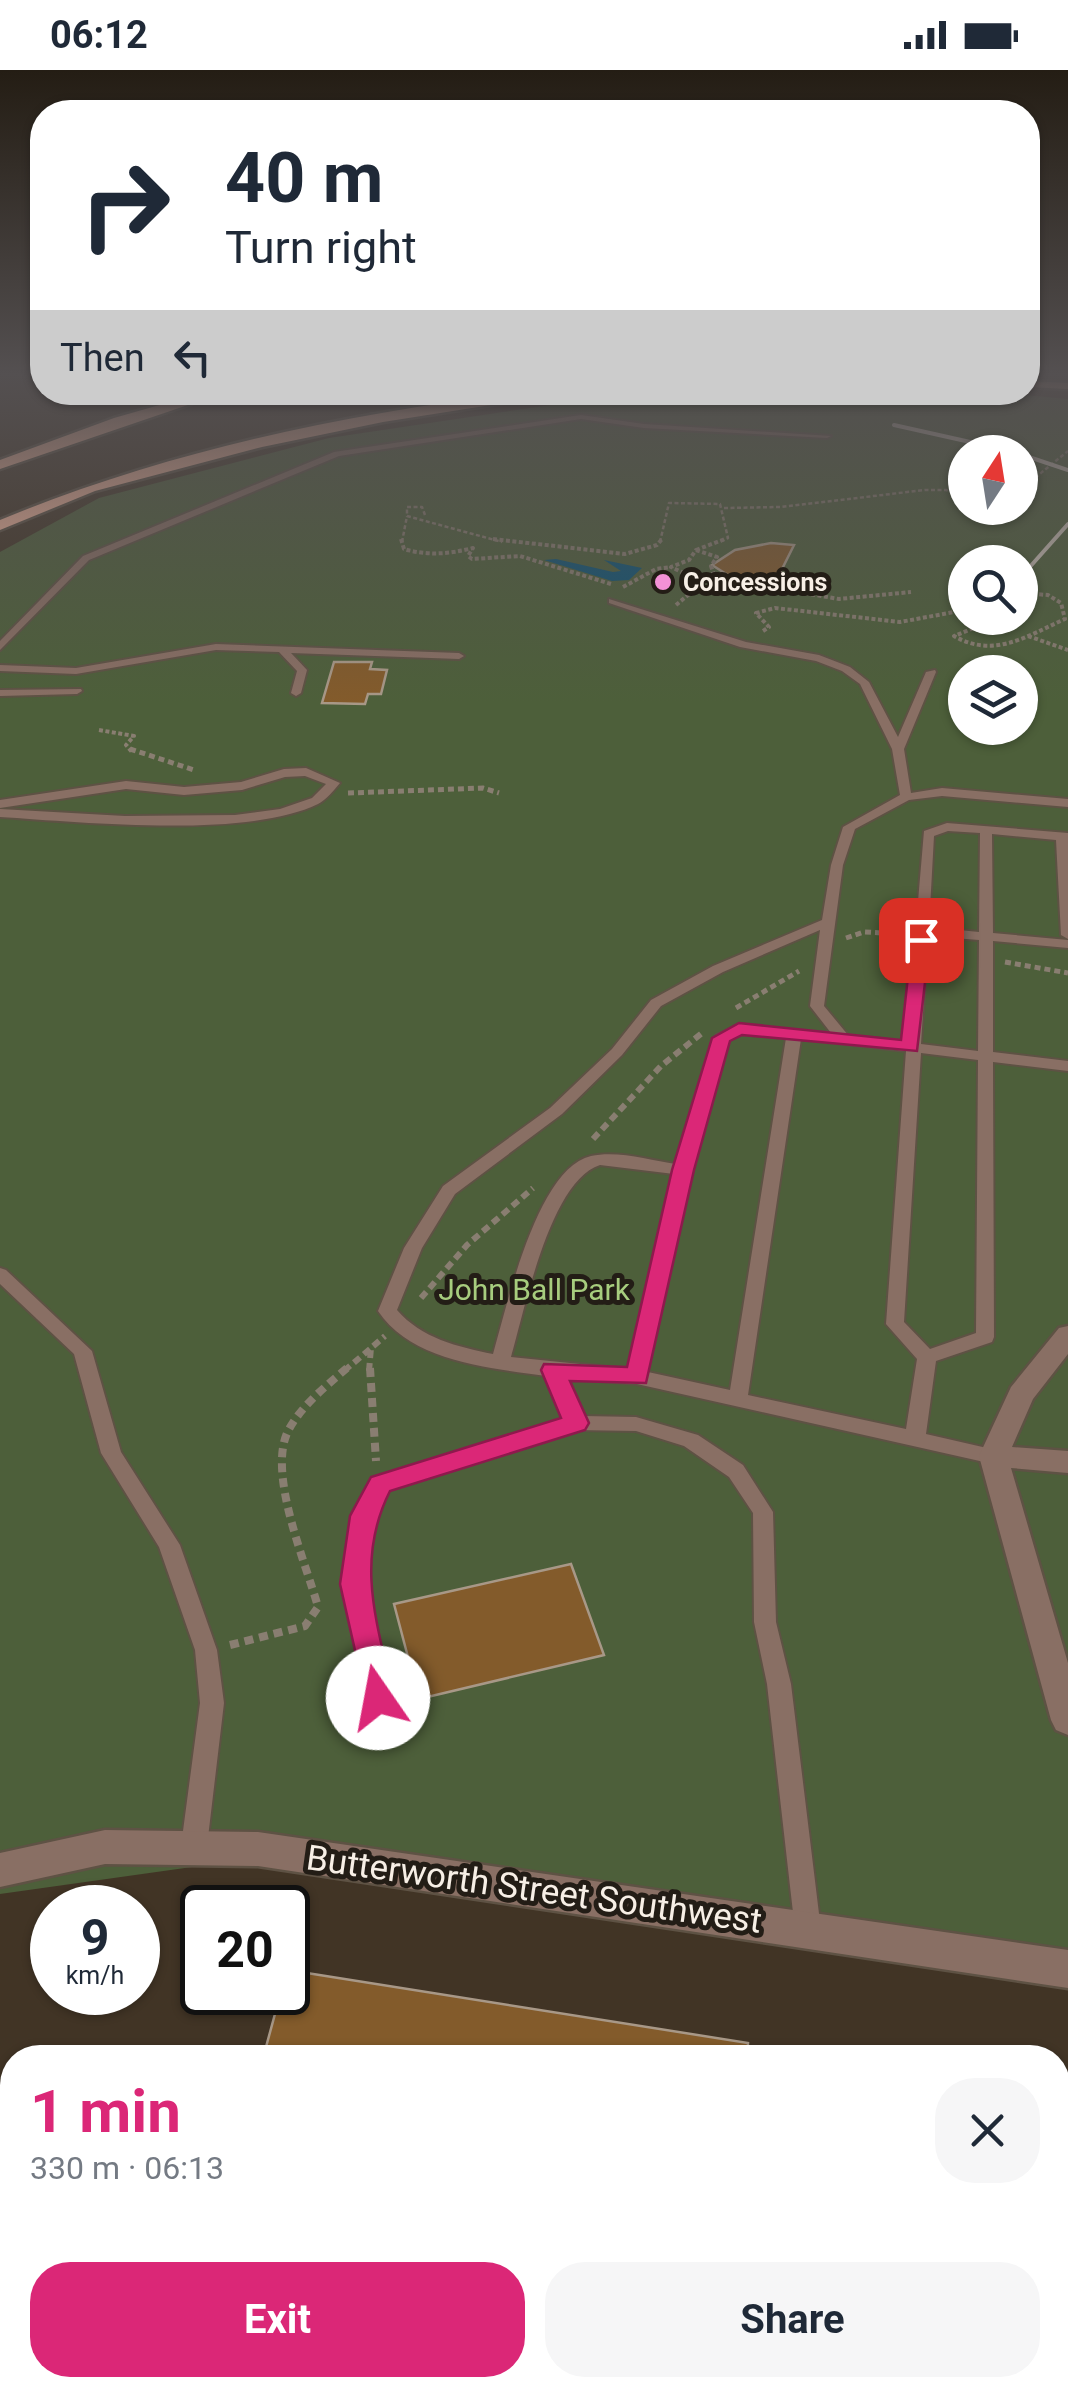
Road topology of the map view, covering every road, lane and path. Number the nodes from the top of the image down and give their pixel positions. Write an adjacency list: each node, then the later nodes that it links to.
1 (96, 486): 5 (highway)
2 (99, 486): 5 (highway)
3 (268, 486): 4 (lane)
4 (260, 489): 7 (lane); 27 (lane)
5 (82, 490): 11 (highway)
6 (948, 491): 8 (path)
7 (264, 500)
8 (723, 508): 10 (path); 13 (path)
9 (425, 515): 10 (path)
10 (407, 516): 14 (path)
11 (0, 525)
12 (440, 548): 14 (path)
13 (696, 550): 15 (path); 16 (path)
14 (437, 556): 15 (path)
15 (671, 568): 17 (path)
16 (714, 578): 17 (path); 18 (path)
17 (698, 580): 21 (path)
18 (911, 592)
19 (1038, 594): 23 (path)
20 (612, 602): 37 (lane)
21 (680, 608)
22 (948, 615): 24 (path)
23 (1038, 631)
24 (752, 633)
25 (956, 635): 26 (path)
26 (1028, 636): 28 (path)
27 (0, 647)
28 (1068, 650)
29 (283, 651): 30 (lane); 31 (lane); 35 (lane)
30 (459, 656)
31 (0, 668)
32 (931, 672): 37 (lane)
33 (77, 691): 34 (lane)
34 (0, 693)
35 (296, 693)
36 (99, 730): 38 (path)
37 (898, 749): 41 (lane)
38 (231, 787): 39 (lane); 43 (lane)
39 (331, 793): 40 (path); 44 (lane)
40 (498, 793)
41 (906, 797): 42 (lane); 47 (lane)
42 (1068, 803)
43 (0, 804)
44 (0, 813)
45 (986, 830): 46 (lane); 49 (lane); 50 (lane)
46 (1065, 837): 48 (lane)
47 (828, 922): 52 (lane); 66 (lane)
48 (1068, 934)
49 (922, 936): 50 (lane); 52 (path); 59 (lane)
50 (985, 936): 51 (lane); 53 (lane)
51 (1068, 944)
52 (827, 951): 55 (path); 58 (lane)
53 (985, 956): 54 (path); 60 (lane)
54 (1068, 974)
55 (722, 1019)
56 (708, 1028): 62 (path)
57 (794, 1034): 58 (lane); 63 (lane); 73 (lane)
58 (843, 1038): 59 (lane)
59 (910, 1047): 60 (lane); 69 (lane)
60 (983, 1056): 61 (lane); 69 (lane)
61 (1068, 1066)
62 (586, 1146)
63 (683, 1170): 70 (lane); 72 (lane)
64 (542, 1181): 66 (path)
65 (0, 1274): 80 (lane)
66 (396, 1326): 68 (path); 70 (lane)
67 (1068, 1335): 76 (street)
68 (371, 1348): 78 (path); 80 (path)
69 (927, 1356): 75 (lane)
70 (500, 1360): 71 (lane)
71 (553, 1370): 72 (lane); 74 (lane)
72 (637, 1377): 73 (lane)
73 (738, 1399): 75 (lane)
74 (576, 1423): 78 (lane); 85 (lane)
75 (915, 1438): 76 (lane)
76 (993, 1456): 77 (street); 79 (street)
77 (1068, 1462)
78 (380, 1484): 81 (lane)
79 (1058, 1645): 82 (street)
80 (206, 1650): 83 (lane)
81 (378, 1698)
82 (1068, 1720)
83 (194, 1846): 84 (street, Butterworth Street Southwest); 85 (street, Butterworth Street Southwest)
84 (0, 1870)
85 (808, 1930): 86 (street, Butterworth Street Southwest)
86 (1068, 1969)

